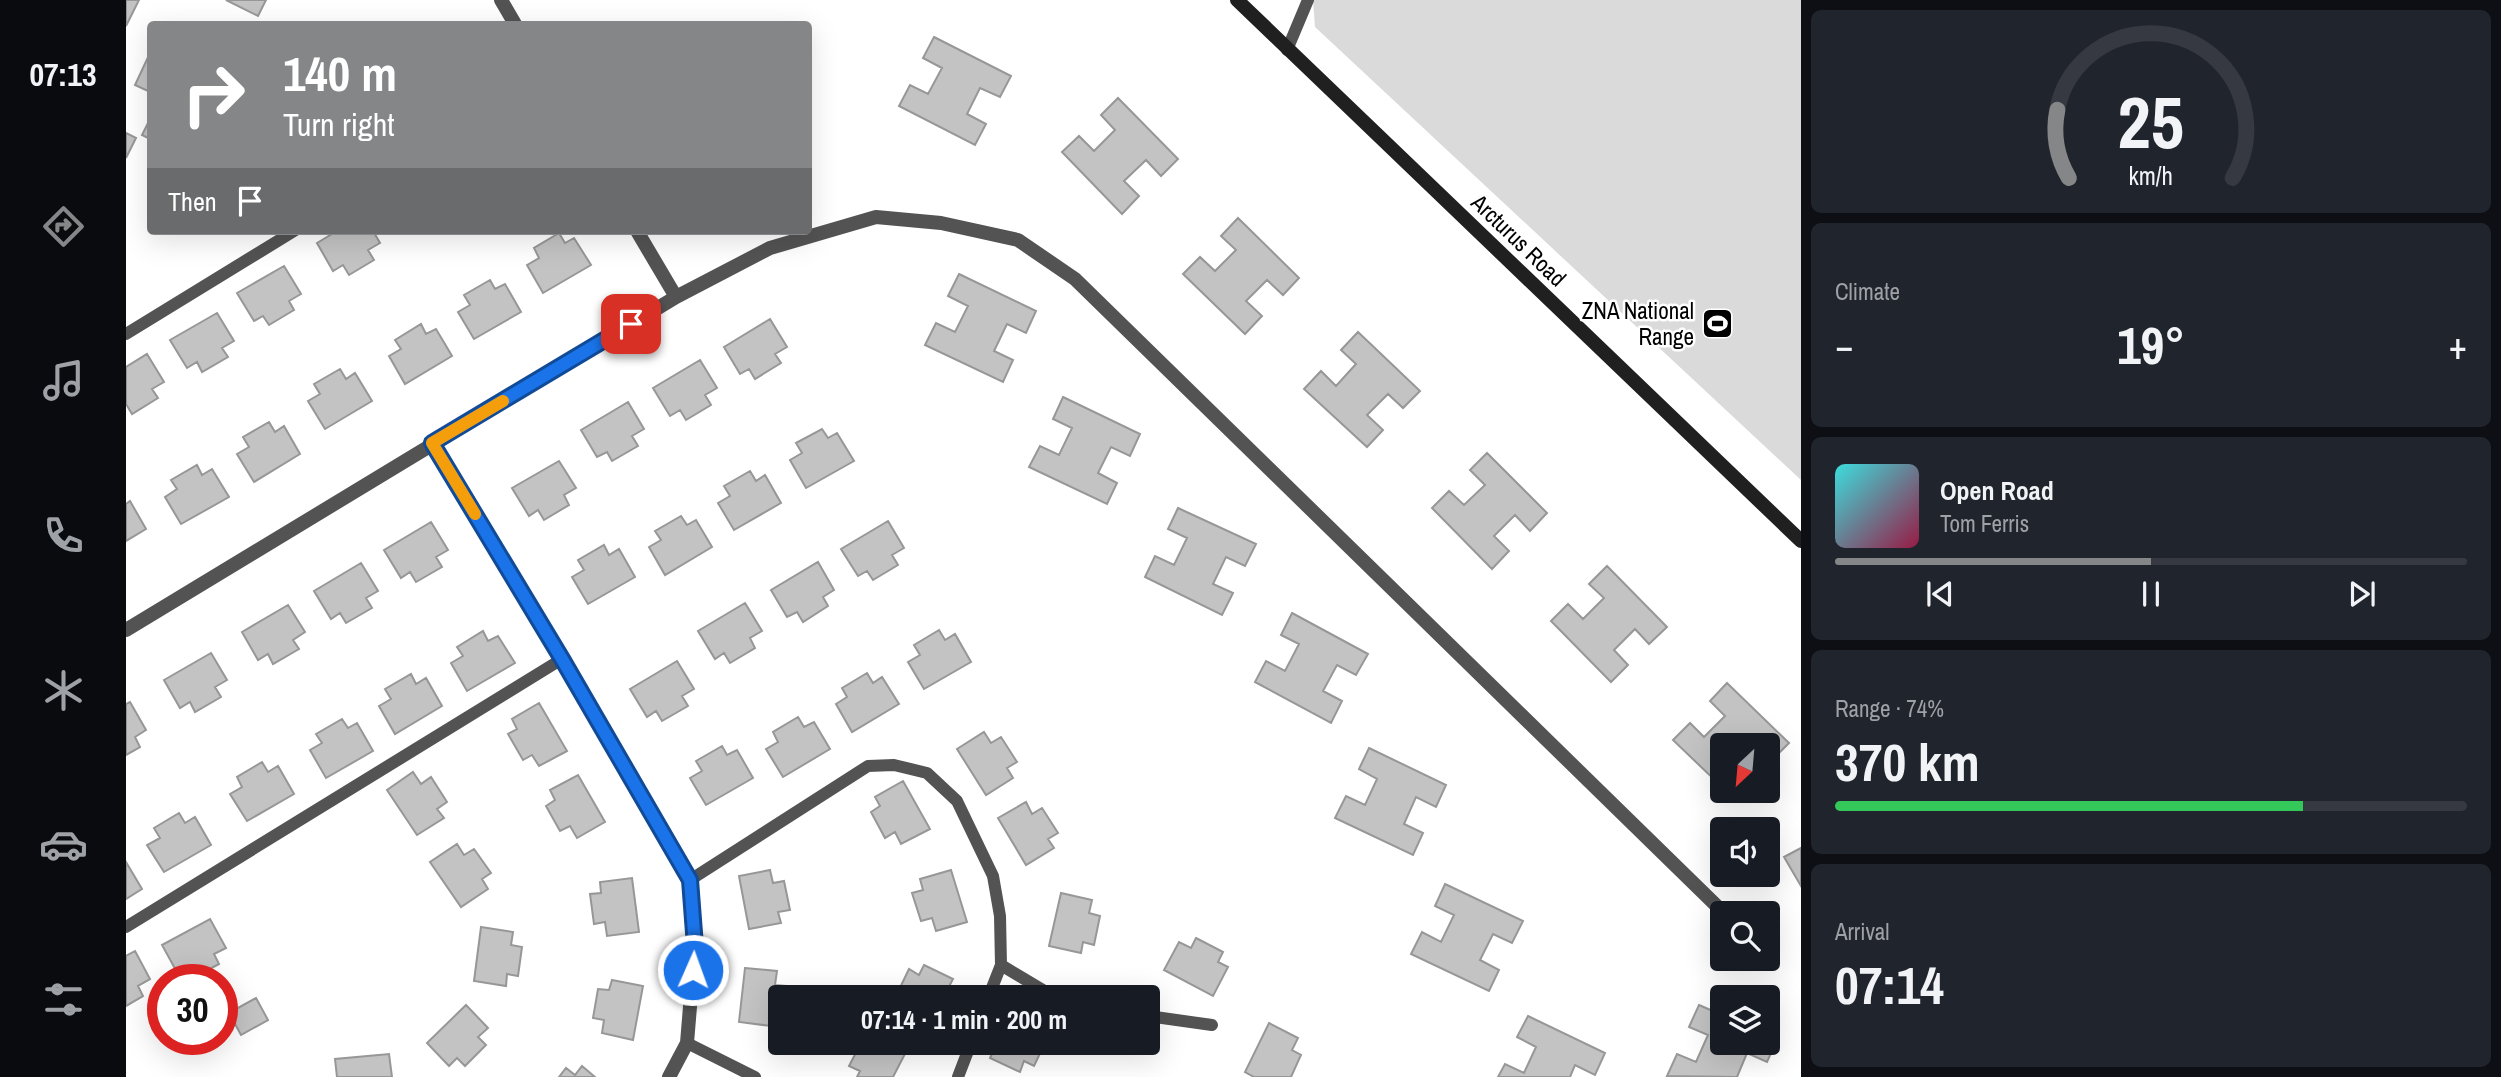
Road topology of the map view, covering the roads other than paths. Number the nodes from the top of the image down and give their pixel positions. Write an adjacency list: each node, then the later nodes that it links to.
1 (501, 0): 4 (street)
2 (1237, 0): 5 (main road, Arcturus Road)
3 (1308, 0): 5 (lane)
4 (513, 21)
5 (1287, 50): 11 (main road, Arcturus Road)
6 (287, 235): 9 (lane)
7 (638, 235): 8 (street)
8 (676, 297): 10 (street); 15 (street)
9 (126, 334)
10 (432, 443): 12 (street); 13 (street)
11 (1801, 541)
12 (126, 630)
13 (562, 659): 14 (street); 16 (lane)
14 (690, 880): 17 (lane); 22 (street)
15 (1712, 901)
16 (126, 927)
17 (1001, 965): 18 (lane); 19 (lane)
18 (993, 985)
19 (1034, 985)
20 (1160, 1018): 21 (lane)
21 (1212, 1024)
22 (687, 1043): 24 (street); 25 (lane)
23 (966, 1055): 26 (lane)
24 (669, 1077)
25 (755, 1077)
26 (958, 1077)

